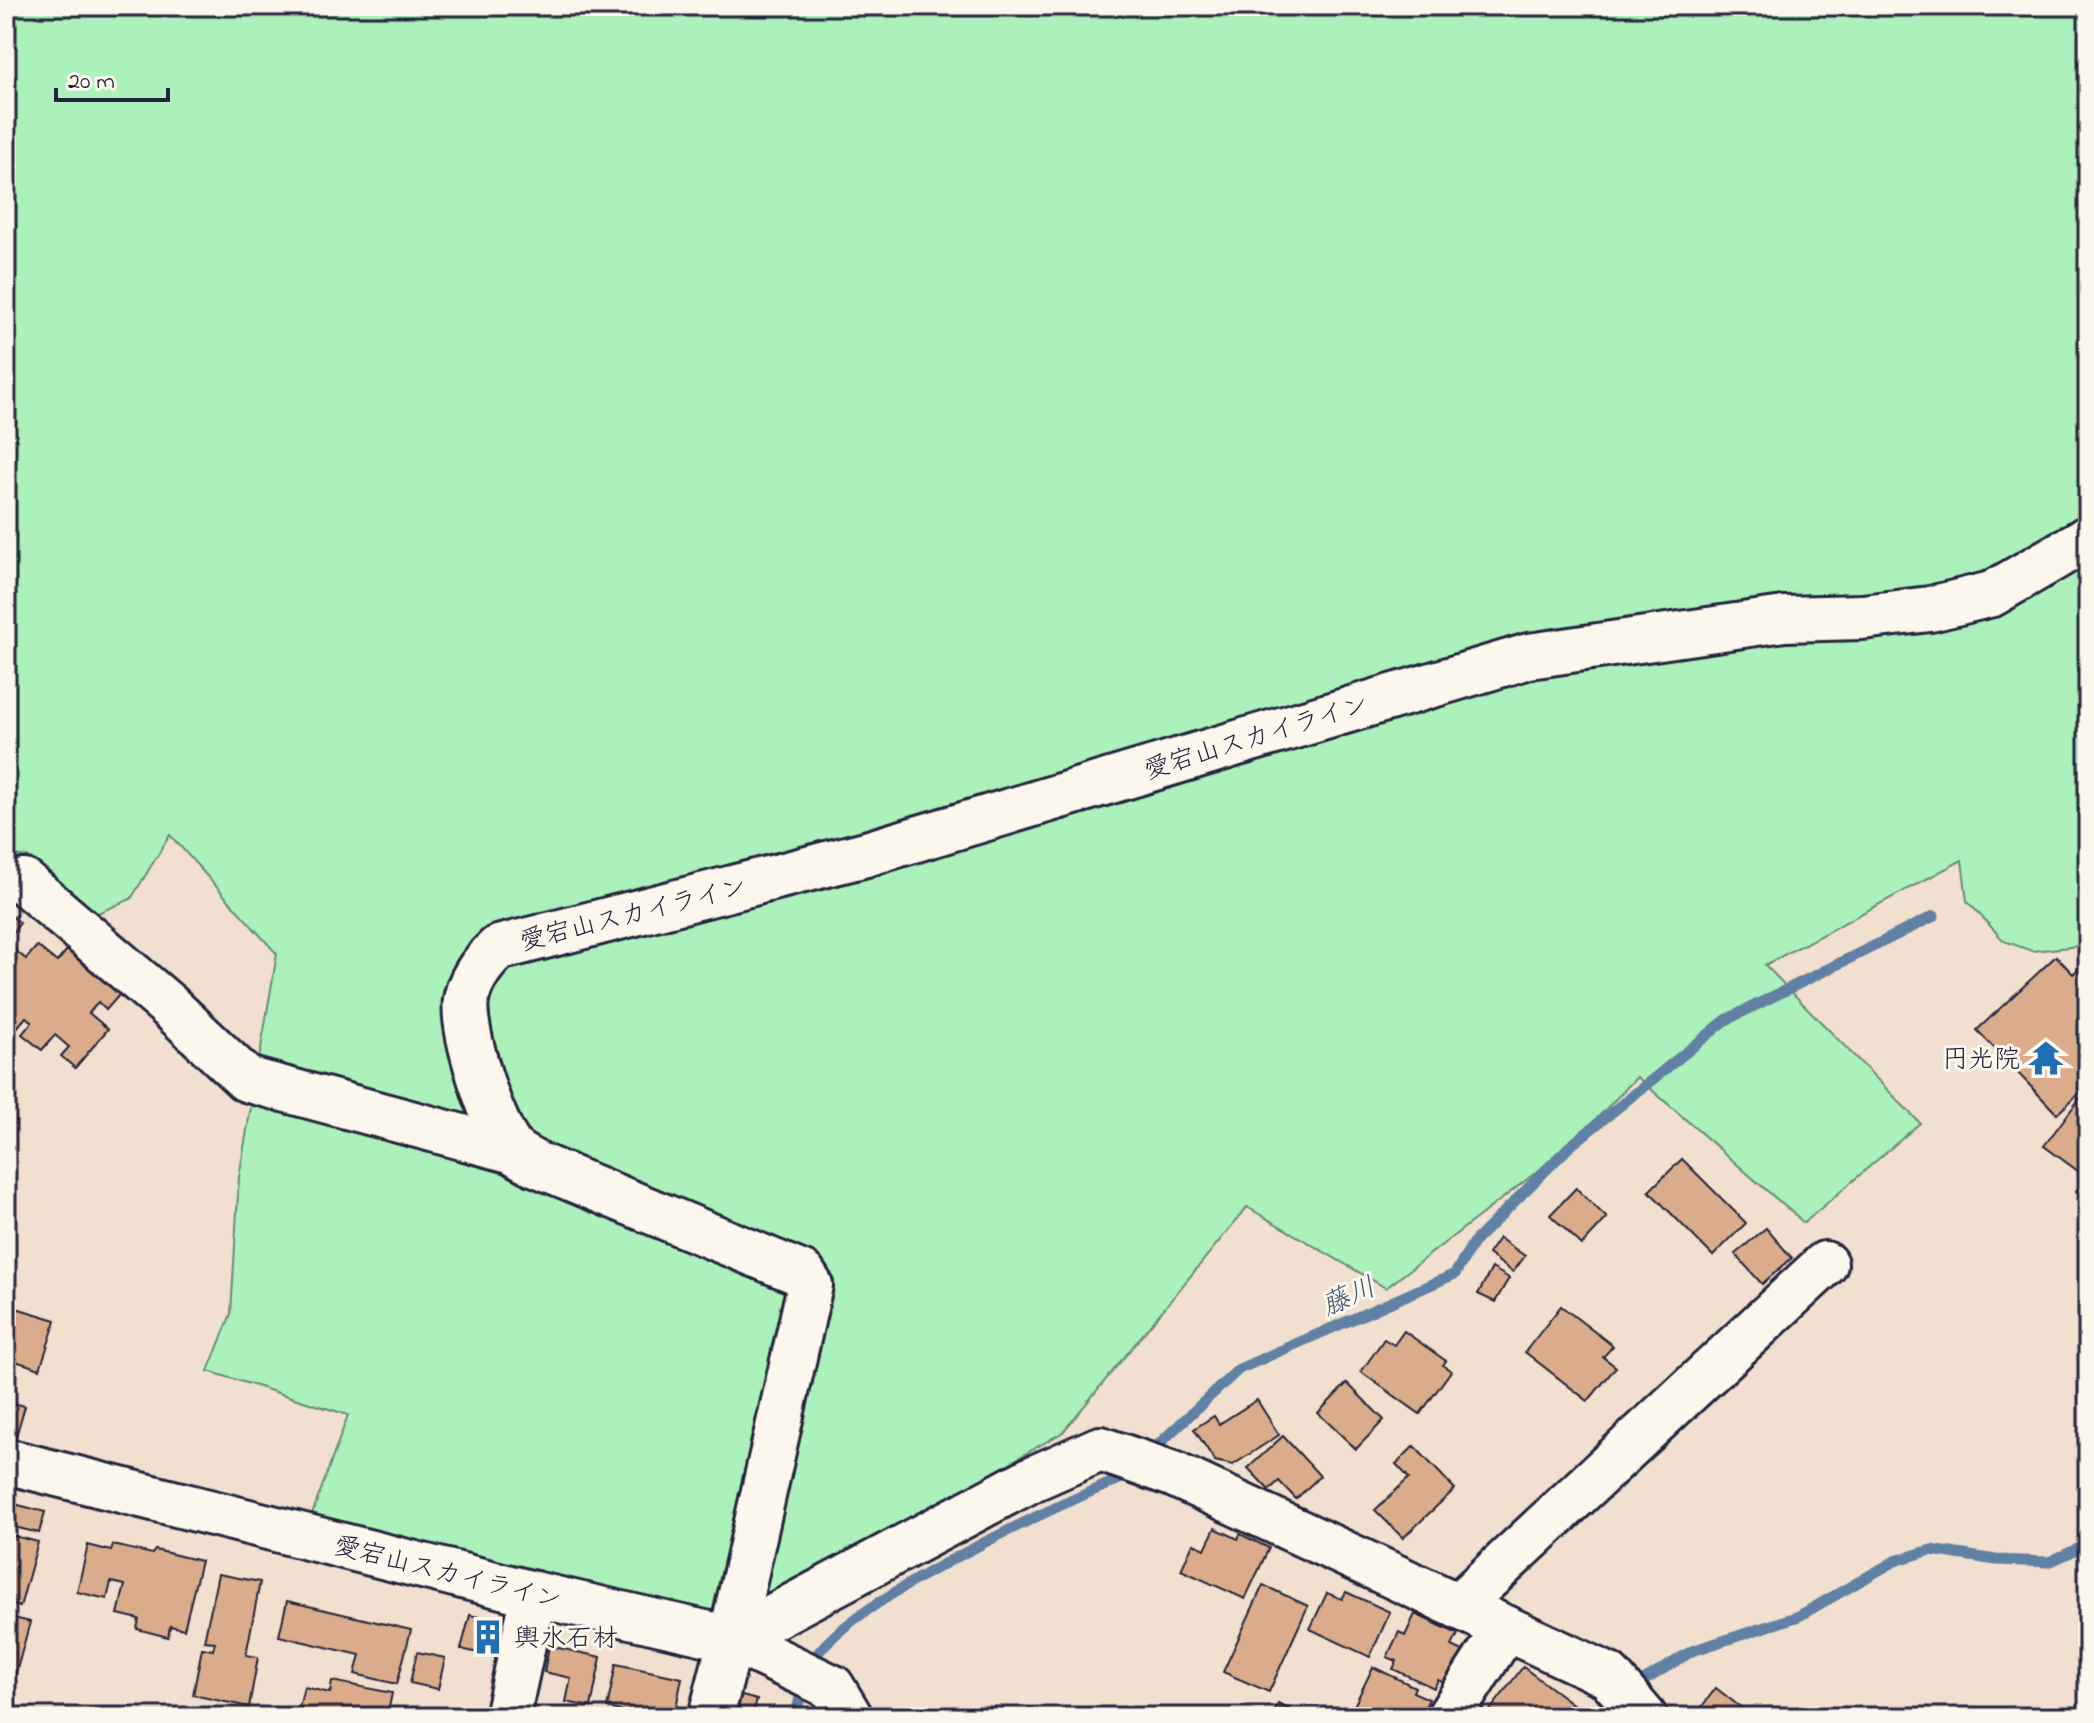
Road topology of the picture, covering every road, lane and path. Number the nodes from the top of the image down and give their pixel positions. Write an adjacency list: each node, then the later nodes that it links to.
1 (2088, 538): 3 (main road, 愛宕山スカイライン)
2 (24, 882): 3 (main road)
3 (514, 1151): 9 (main road)
4 (1825, 1264): 7 (main road)
5 (6, 1461): 6 (main road, 愛宕山スカイライン)
6 (534, 1594): 9 (main road, 愛宕山スカイライン); 11 (main road)
7 (1458, 1606): 8 (main road); 9 (main road)
8 (1506, 1628): 13 (main road); 14 (main road)
9 (731, 1639): 10 (main road, 愛宕山スカイライン); 12 (main road)
10 (841, 1702)
11 (507, 1717)
12 (711, 1717)
13 (1449, 1717)
14 (1644, 1717)

